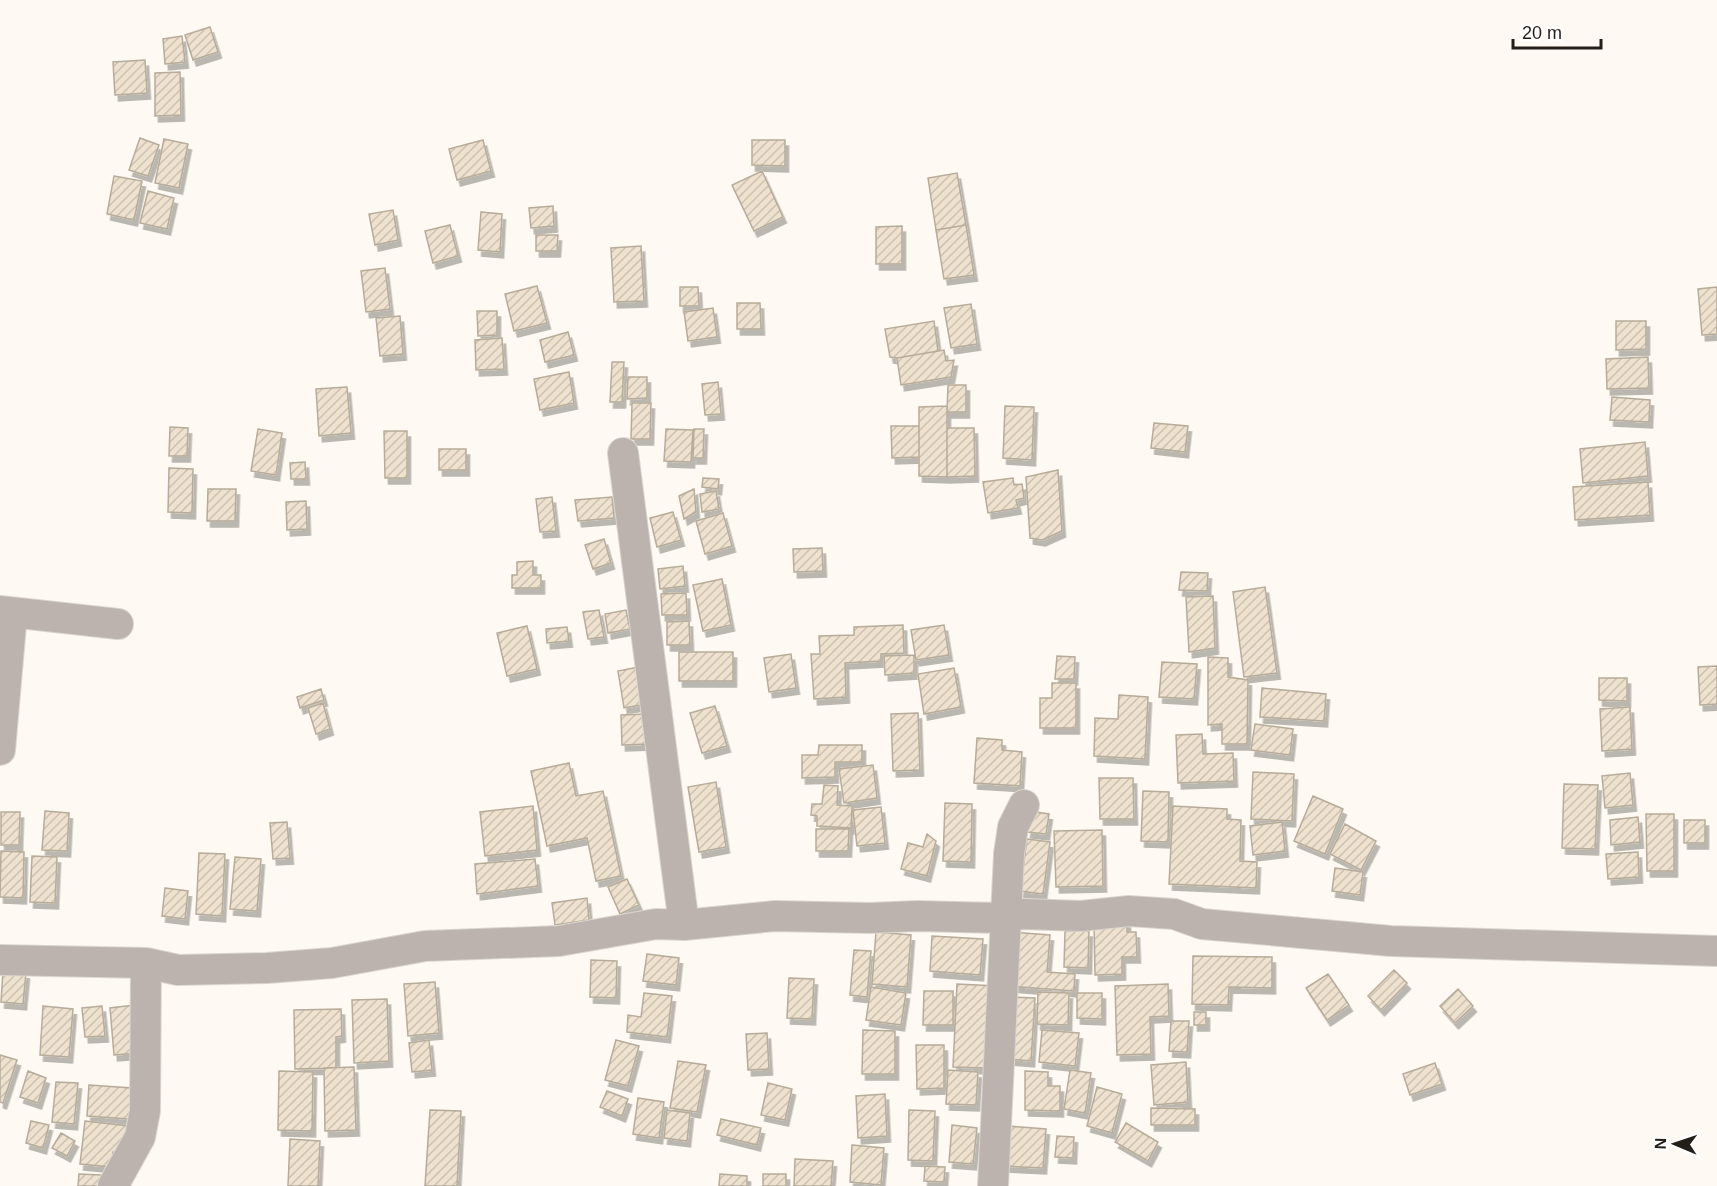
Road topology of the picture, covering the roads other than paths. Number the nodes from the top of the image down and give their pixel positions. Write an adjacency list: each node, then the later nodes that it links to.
1 (623, 453): 7 (street)
2 (6, 612): 3 (street); 4 (street)
3 (118, 624)
4 (0, 750)
5 (1024, 805): 6 (street)
6 (1005, 917): 7 (street); 8 (street); 12 (street)
7 (684, 925): 10 (street)
8 (1717, 951)
9 (0, 960): 10 (street)
10 (146, 963): 11 (street)
11 (113, 1186)
12 (993, 1186)

